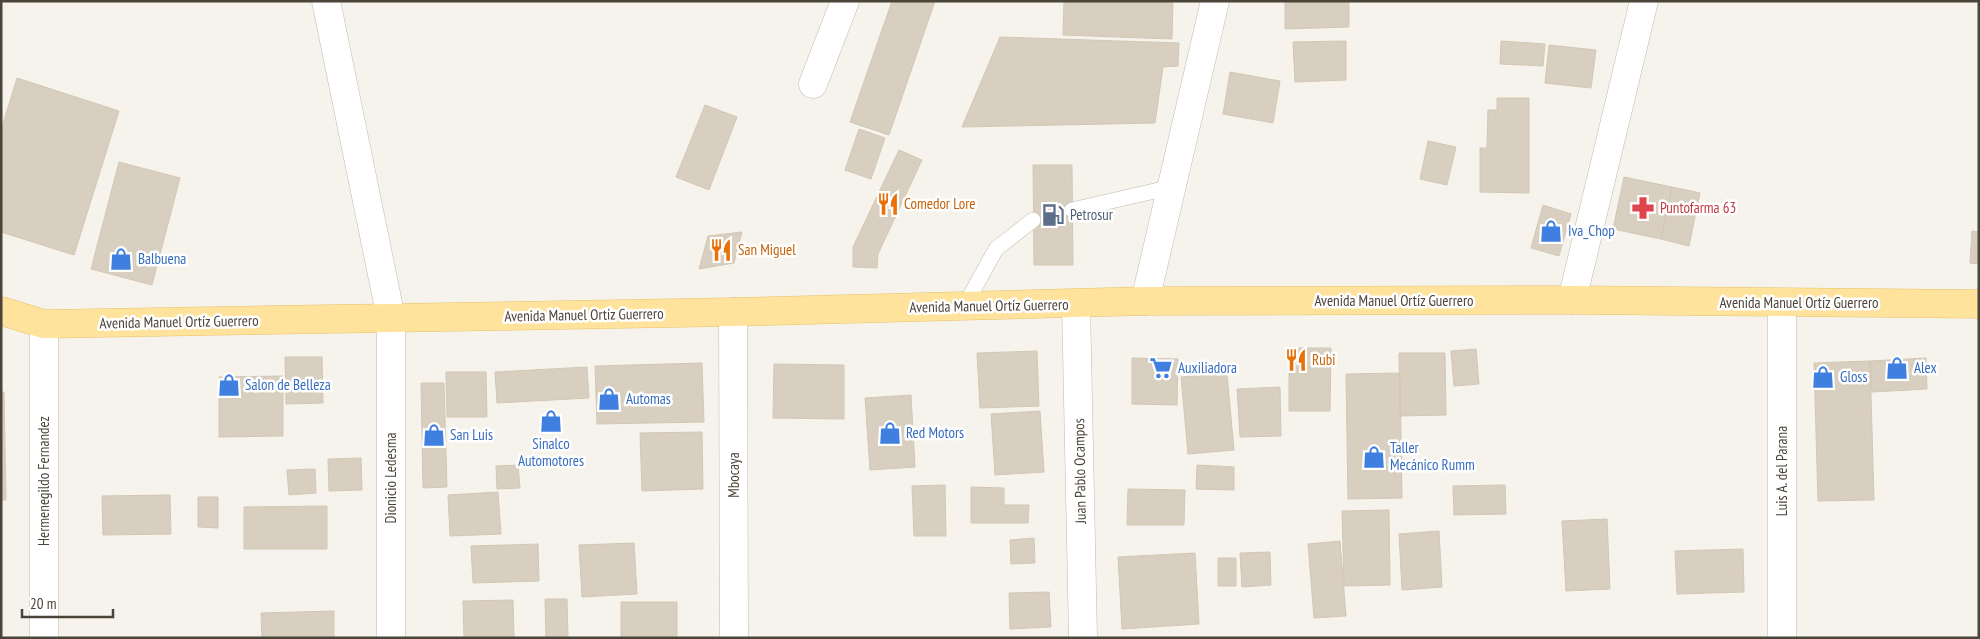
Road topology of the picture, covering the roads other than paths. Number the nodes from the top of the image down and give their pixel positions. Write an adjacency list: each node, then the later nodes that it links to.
1 (326, 1): 17 (street, Dionicio Ledesma)
2 (845, 1): 5 (street)
3 (1215, 1): 6 (street)
4 (1644, 1): 9 (street)
5 (813, 84)
6 (1172, 187): 7 (lane); 10 (street)
7 (1072, 210)
8 (1033, 220): 14 (lane)
9 (1572, 300): 10 (main road, Avenida Manuel Ortíz Guerrero); 11 (main road, Avenida Manuel Ortíz Guerrero)
10 (1145, 301): 12 (main road, Avenida Manuel Ortíz Guerrero)
11 (1782, 303): 13 (main road, Avenida Manuel Ortíz Guerrero); 23 (street, Luis A. del Parana)
12 (1076, 304): 14 (main road, Avenida Manuel Ortíz Guerrero); 22 (street, Juan Pablo Ocampos)
13 (1979, 304)
14 (964, 307): 16 (main road, Avenida Manuel Ortíz Guerrero)
15 (1, 311): 18 (main road, Avenida Manuel Ortíz Guerrero)
16 (733, 312): 17 (main road, Avenida Manuel Ortíz Guerrero); 21 (street, Mbocaya)
17 (391, 318): 18 (main road, Avenida Manuel Ortíz Guerrero); 20 (street, Dionicio Ledesma)
18 (44, 324): 19 (street, Hermenegildo Fernandez)
19 (44, 638)
20 (391, 638)
21 (734, 638)
22 (1083, 638)
23 (1782, 638)

